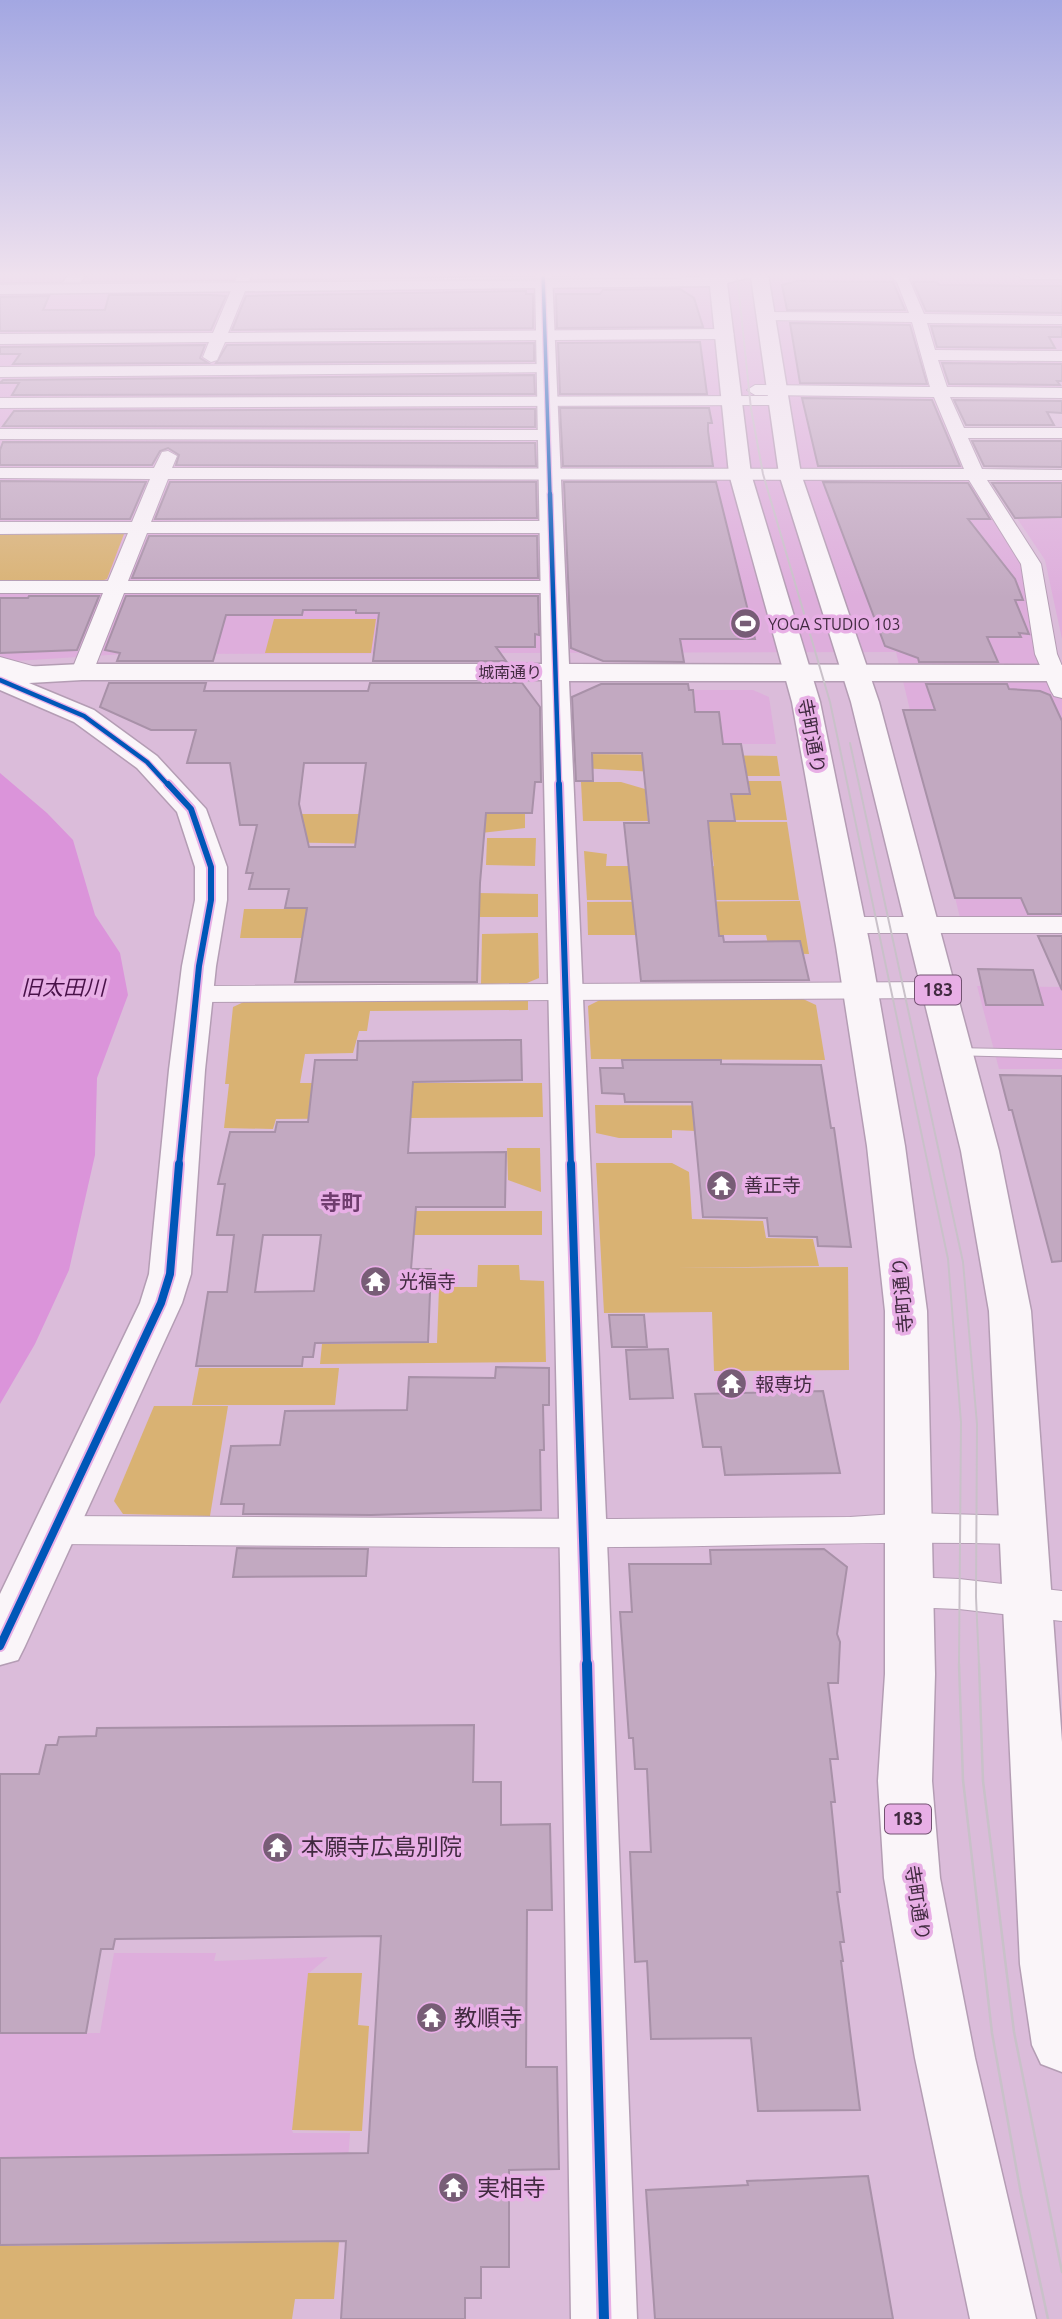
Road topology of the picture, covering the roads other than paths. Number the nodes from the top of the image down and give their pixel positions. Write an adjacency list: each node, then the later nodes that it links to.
1 (200, 382): 14 (street)
2 (325, 382): 15 (street)
3 (441, 382): 15 (street)
4 (546, 382): 15 (main road)
5 (600, 382): 15 (street)
6 (731, 382): 11 (main road, 寺町通り / 183)
7 (775, 382): 12 (main road, 183)
8 (937, 382): 9 (street)
9 (940, 391): 10 (street); 12 (street); 16 (street)
10 (1062, 393)
11 (732, 396): 12 (street); 15 (street); 22 (main road, 寺町通り / 183)
12 (777, 396): 23 (main road, 183)
13 (0, 402): 14 (street)
14 (190, 403): 15 (street); 19 (street)
15 (546, 403): 19 (street); 21 (street); 22 (street); 27 (main road)
16 (957, 433): 17 (street); 24 (street)
17 (1062, 433)
18 (0, 434): 19 (street)
19 (177, 434): 21 (street)
20 (0, 473): 21 (street)
21 (160, 474): 26 (street)
22 (740, 474): 23 (street); 35 (main road, 寺町通り / 183)
23 (790, 474): 24 (street); 36 (main road, 183)
24 (975, 475): 25 (street); 38 (street)
25 (1062, 475)
26 (140, 527): 27 (street); 28 (street); 31 (street)
27 (551, 527): 30 (main road)
28 (0, 528)
29 (0, 587): 31 (street)
30 (552, 587): 31 (street); 34 (main road)
31 (115, 588): 33 (street)
32 (0, 664): 37 (street)
33 (82, 672): 34 (main road, 城南通り); 37 (main road, 城南通り)
34 (555, 672): 35 (main road, 城南通り); 42 (main road)
35 (797, 672): 36 (main road, 城南通り); 39 (main road, 寺町通り / 183)
36 (855, 672): 38 (main road, 城南通り); 41 (main road, 183)
37 (11, 677): 45 (main road)
38 (1059, 679)
39 (848, 925): 41 (street); 43 (main road, 寺町通り / 183)
40 (1062, 925): 41 (street)
41 (922, 926): 44 (main road, 183)
42 (567, 990): 43 (street); 45 (street); 51 (main road)
43 (859, 990): 44 (street); 48 (main road, 寺町通り / 183)
44 (938, 990): 46 (main road, 183)
45 (197, 994): 49 (main road)
46 (954, 1052): 47 (lane); 50 (main road, 183)
47 (1062, 1054)
48 (910, 1527): 50 (street); 51 (street); 52 (main road, 寺町通り / 183)
49 (56, 1530): 51 (street); 54 (main road)
50 (1021, 1530): 53 (main road, 183)
51 (583, 1532): 56 (main road)
52 (908, 1592): 53 (street); 57 (main road, 寺町通り / 183)
53 (1045, 1604): 55 (main road, 183)
54 (0, 1646)
55 (1062, 2045)
56 (604, 2319)
57 (1003, 2319)

